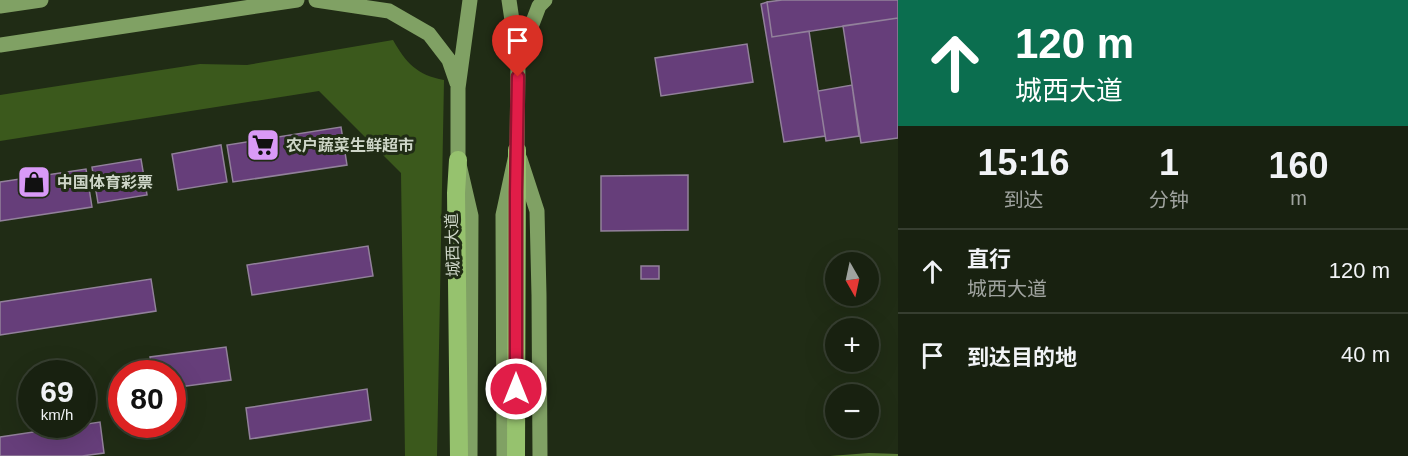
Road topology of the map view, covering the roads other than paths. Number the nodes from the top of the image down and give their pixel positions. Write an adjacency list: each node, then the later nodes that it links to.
1 (41, 0): 7 (main road)
2 (297, 0): 8 (main road)
3 (316, 0): 10 (main road)
4 (470, 0): 10 (main road, 城西大道)
5 (509, 0): 9 (main road)
6 (545, 0): 9 (main road)
7 (0, 6)
8 (0, 45)
9 (518, 61): 11 (main road)
10 (458, 88): 12 (main road, 城西大道)
11 (517, 150): 15 (main road); 16 (highway); 17 (main road)
12 (458, 160): 13 (highway); 14 (main road, 城西大道)
13 (459, 456)
14 (470, 456)
15 (504, 456)
16 (516, 456)
17 (540, 456)

